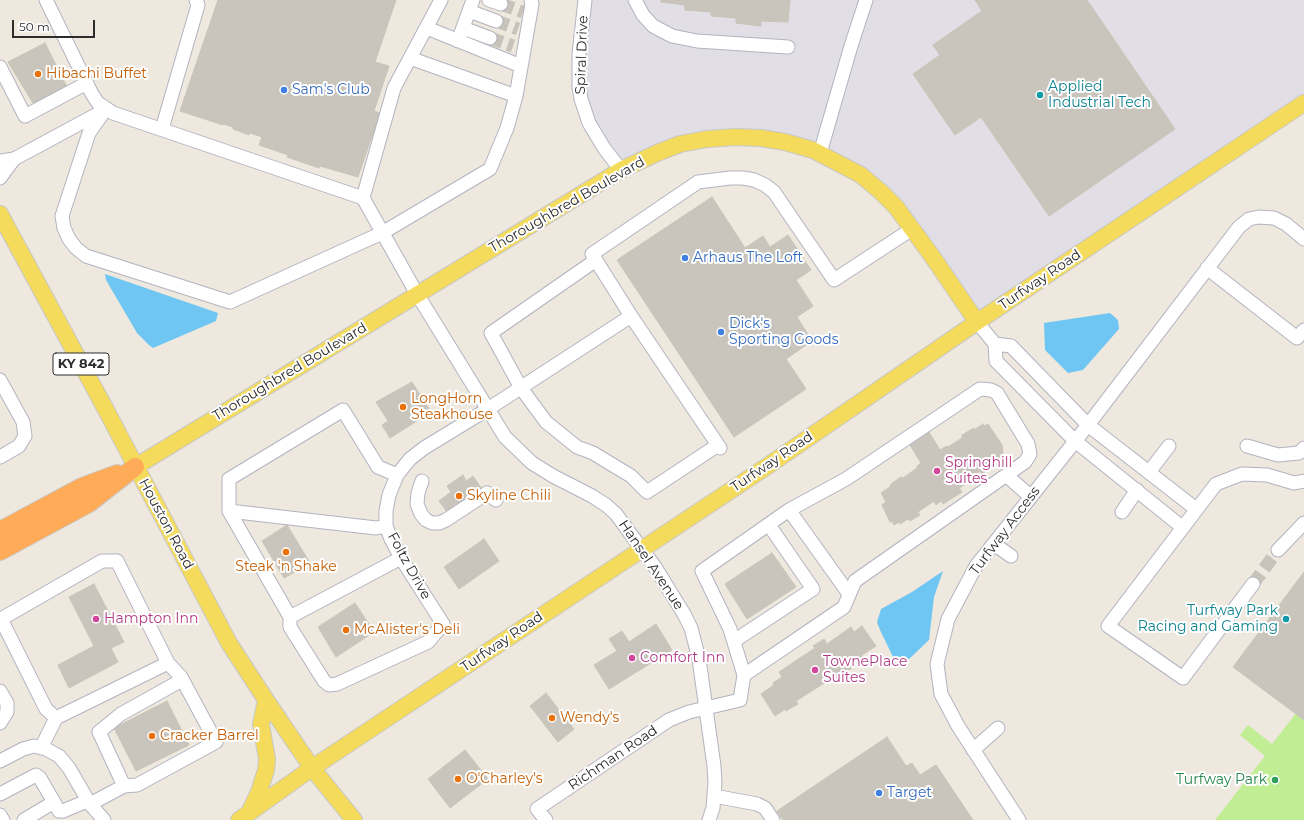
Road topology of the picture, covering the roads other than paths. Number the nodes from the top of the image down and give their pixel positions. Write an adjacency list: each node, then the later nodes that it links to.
1 (46, 0): 18 (street)
2 (196, 0): 22 (street)
3 (441, 0): 10 (street)
4 (531, 0): 16 (street)
5 (584, 0): 28 (street, Spiral Drive)
6 (634, 0): 14 (street)
7 (866, 0): 25 (street)
8 (471, 6): 9 (street); 11 (street)
9 (496, 21)
10 (427, 28): 13 (street); 15 (street)
11 (463, 28): 12 (street); 13 (street)
12 (490, 38)
13 (458, 41): 16 (street)
14 (788, 47)
15 (410, 58): 19 (street); 30 (street)
16 (521, 66): 19 (street)
17 (0, 68): 18 (street)
18 (87, 83): 21 (street)
19 (516, 96): 33 (street)
20 (1304, 103): 39 (main road, Turfway Road)
21 (106, 109): 22 (street); 23 (street); 24 (street)
22 (162, 129): 30 (street)
23 (65, 131): 24 (street); 26 (street)
24 (84, 146): 33 (street)
25 (820, 153): 28 (main road, Thoroughbred Boulevard); 32 (main road, Thoroughbred Boulevard)
26 (14, 159): 27 (street); 29 (street)
27 (0, 161)
28 (621, 170): 37 (main road, Thoroughbred Boulevard)
29 (0, 178)
30 (363, 198): 33 (street, Hansel Avenue)
31 (1, 219): 51 (main road, Houston Road / KY 842)
32 (912, 228): 35 (street); 39 (main road, Thoroughbred Boulevard)
33 (382, 233): 37 (street, Hansel Avenue)
34 (1304, 239): 36 (street, Turfway Access)
35 (596, 260): 38 (street); 43 (street)
36 (1207, 268): 40 (street); 45 (street, Turfway Access)
37 (417, 294): 44 (street, Hansel Avenue); 51 (main road, Thoroughbred Boulevard)
38 (631, 316): 43 (street, Foltz Drive); 43 (street)
39 (977, 322): 41 (street); 70 (main road, Turfway Road)
40 (1302, 337)
41 (995, 344): 45 (street); 46 (street)
42 (0, 380): 50 (street)
43 (521, 388): 44 (street, Foltz Drive)
44 (488, 409): 53 (street, Foltz Drive); 70 (street, Hansel Avenue)
45 (1088, 425): 46 (street, Turfway Access); 52 (street)
46 (1075, 441): 57 (street); 58 (street, Turfway Access)
47 (1169, 446): 52 (street)
48 (1246, 446): 49 (street)
49 (1304, 448)
50 (0, 457)
51 (135, 467): 68 (highway); 72 (highway); 84 (main road, Houston Road / KY 842)
52 (1149, 472): 60 (street)
53 (397, 475): 62 (street); 66 (street, Foltz Drive)
54 (1006, 475): 58 (street); 61 (street); 76 (street)
55 (422, 481): 59 (street)
56 (1304, 481): 60 (street)
57 (1137, 490): 63 (street); 67 (street)
58 (1031, 497): 69 (street, Turfway Access)
59 (496, 500)
60 (1196, 509): 67 (street)
61 (789, 510): 65 (street); 76 (street)
62 (229, 511): 66 (street); 77 (street)
63 (1122, 512)
64 (1304, 523): 71 (street)
65 (769, 525): 79 (street); 79 (street)
66 (386, 526): 74 (street, Foltz Drive)
67 (1182, 527): 75 (street)
68 (0, 531)
69 (994, 544): 73 (street); 90 (street, Turfway Access)
70 (642, 548): 85 (street, Hansel Avenue); 92 (main road, Turfway Road)
71 (1278, 550)
72 (0, 551)
73 (1011, 556)
74 (401, 558): 77 (street); 77 (street, Foltz Drive)
75 (1253, 584)
76 (849, 594): 81 (street)
77 (290, 617)
78 (1, 620): 80 (street); 86 (street)
79 (734, 641): 81 (street)
80 (168, 663): 82 (street); 86 (street)
81 (744, 674): 85 (street)
82 (182, 680): 93 (street); 93 (street)
83 (0, 692): 87 (street)
84 (266, 700): 92 (main road, Houston Road / KY 842); 100 (main road)
85 (706, 709): 95 (street, Hansel Avenue); 106 (street, Richman Road)
86 (56, 718): 89 (street)
87 (0, 723)
88 (998, 728): 90 (street)
89 (41, 748): 91 (street); 97 (street)
90 (973, 750): 109 (street, Turfway Access)
91 (0, 761)
92 (312, 768): 100 (main road, Turfway Road); 105 (main road, Houston Road / KY 842)
93 (124, 786): 97 (street)
94 (0, 794): 96 (street)
95 (714, 796): 107 (street, Hansel Avenue); 108 (street)
96 (54, 802): 99 (street); 102 (street)
97 (89, 802): 99 (street); 103 (street); 104 (street)
98 (0, 815): 101 (street)
99 (64, 816)
100 (244, 816)
101 (2, 820)
102 (24, 820)
103 (93, 820)
104 (104, 820)
105 (354, 820)
106 (546, 820)
107 (709, 820)
108 (773, 820)
109 (1020, 820)

